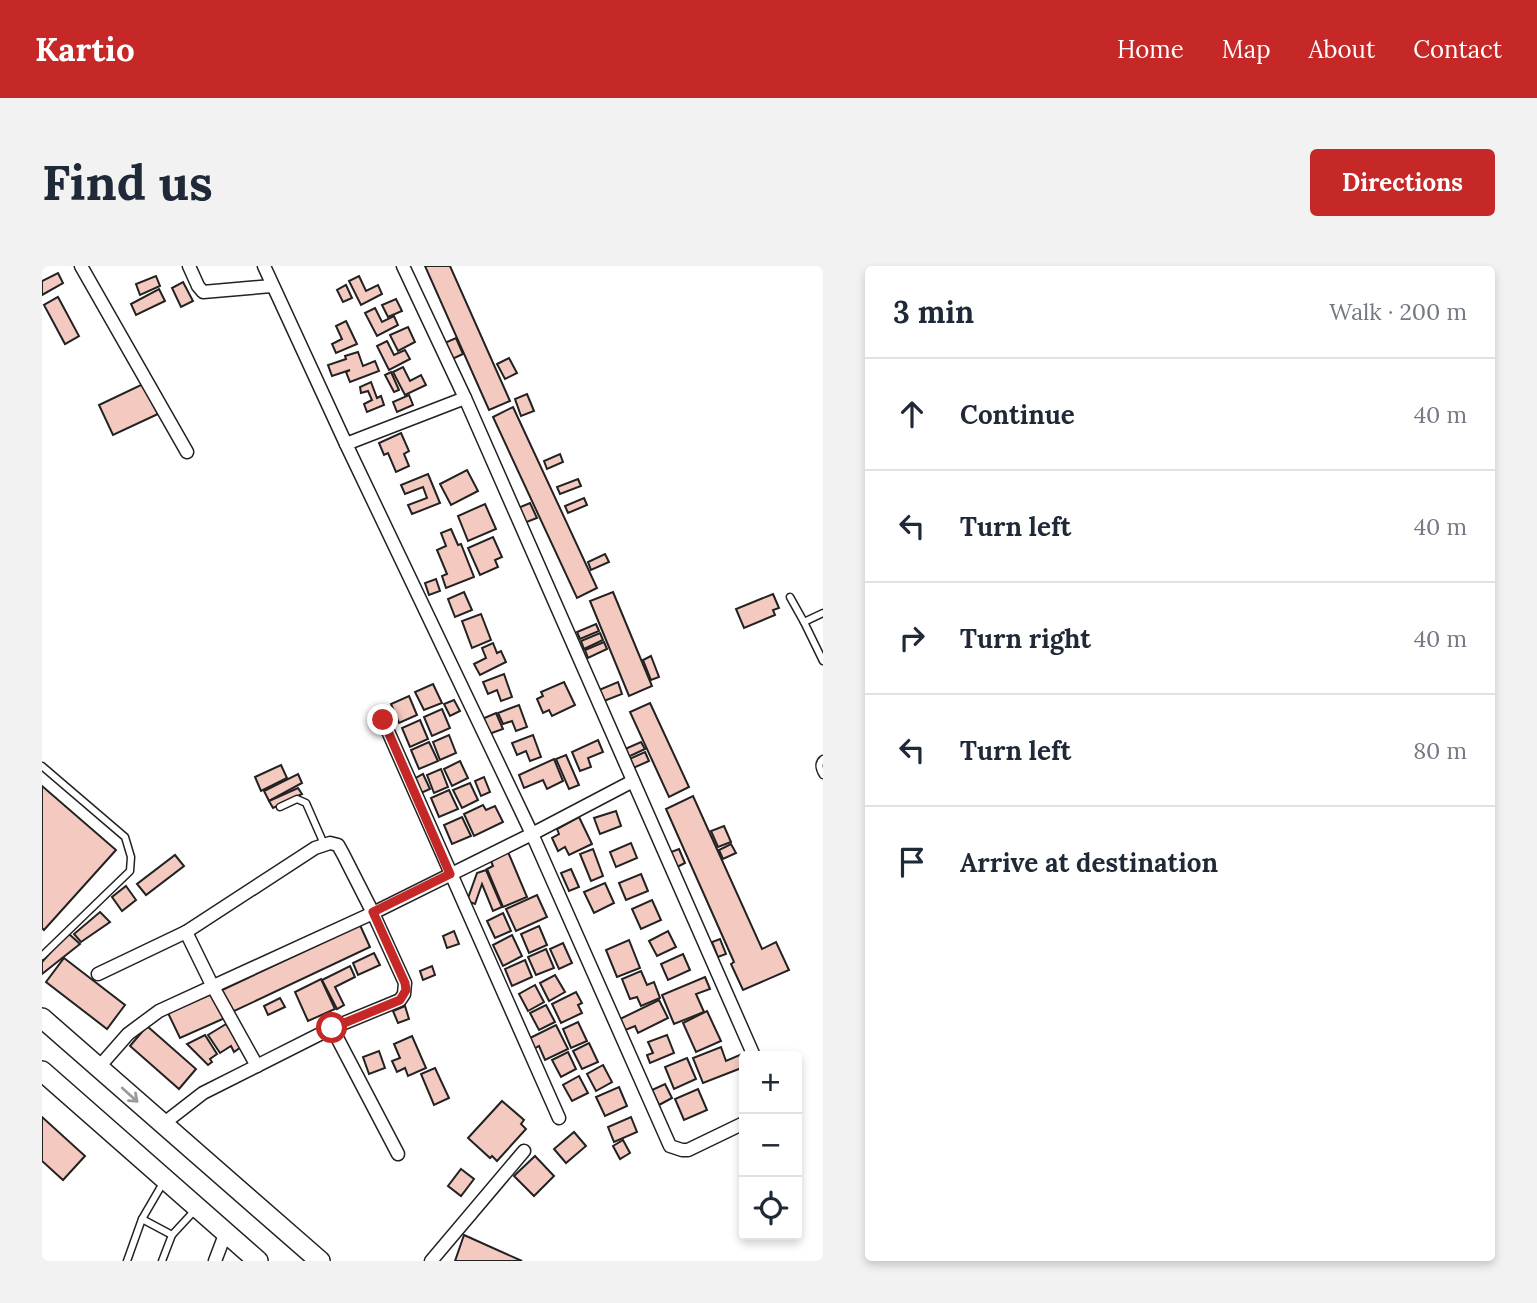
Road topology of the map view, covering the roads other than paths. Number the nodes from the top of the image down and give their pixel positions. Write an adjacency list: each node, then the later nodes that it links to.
1 (81, 266): 8 (street)
2 (189, 266): 5 (street)
3 (264, 266): 5 (street)
4 (403, 266): 6 (street)
5 (272, 286): 7 (street)
6 (465, 398): 7 (street); 17 (street)
7 (346, 444): 19 (street)
8 (187, 452)
9 (790, 597): 11 (lane)
10 (823, 613): 11 (lane)
11 (804, 622): 12 (lane)
12 (823, 661)
13 (383, 720): 21 (street)
14 (823, 759): 16 (lane)
15 (42, 766): 24 (lane)
16 (823, 775)
17 (633, 782): 19 (street); 29 (street)
18 (280, 807): 20 (lane)
19 (532, 834): 21 (street); 35 (street)
20 (324, 844): 22 (street); 23 (street)
21 (450, 874): 22 (street); 33 (street)
22 (373, 912): 26 (street); 28 (street)
23 (186, 932): 25 (street); 26 (street)
24 (42, 956)
25 (98, 974)
26 (212, 985): 30 (street); 31 (street)
27 (42, 1018): 31 (main road)
28 (332, 1028): 30 (street); 37 (street)
29 (752, 1051)
30 (257, 1066): 34 (street)
31 (99, 1067): 34 (main road, one-way to 34)
32 (42, 1072): 38 (main road)
33 (559, 1118)
34 (163, 1124): 48 (main road)
35 (739, 1125)
36 (524, 1151): 43 (street)
37 (398, 1154)
38 (165, 1179): 39 (main road); 40 (lane)
39 (198, 1208): 41 (main road); 42 (lane)
40 (142, 1219): 42 (lane); 44 (lane)
41 (226, 1232): 46 (street); 47 (main road)
42 (172, 1235): 45 (lane)
43 (439, 1258)
44 (127, 1261)
45 (162, 1261)
46 (215, 1261)
47 (257, 1261)
48 (320, 1261)

